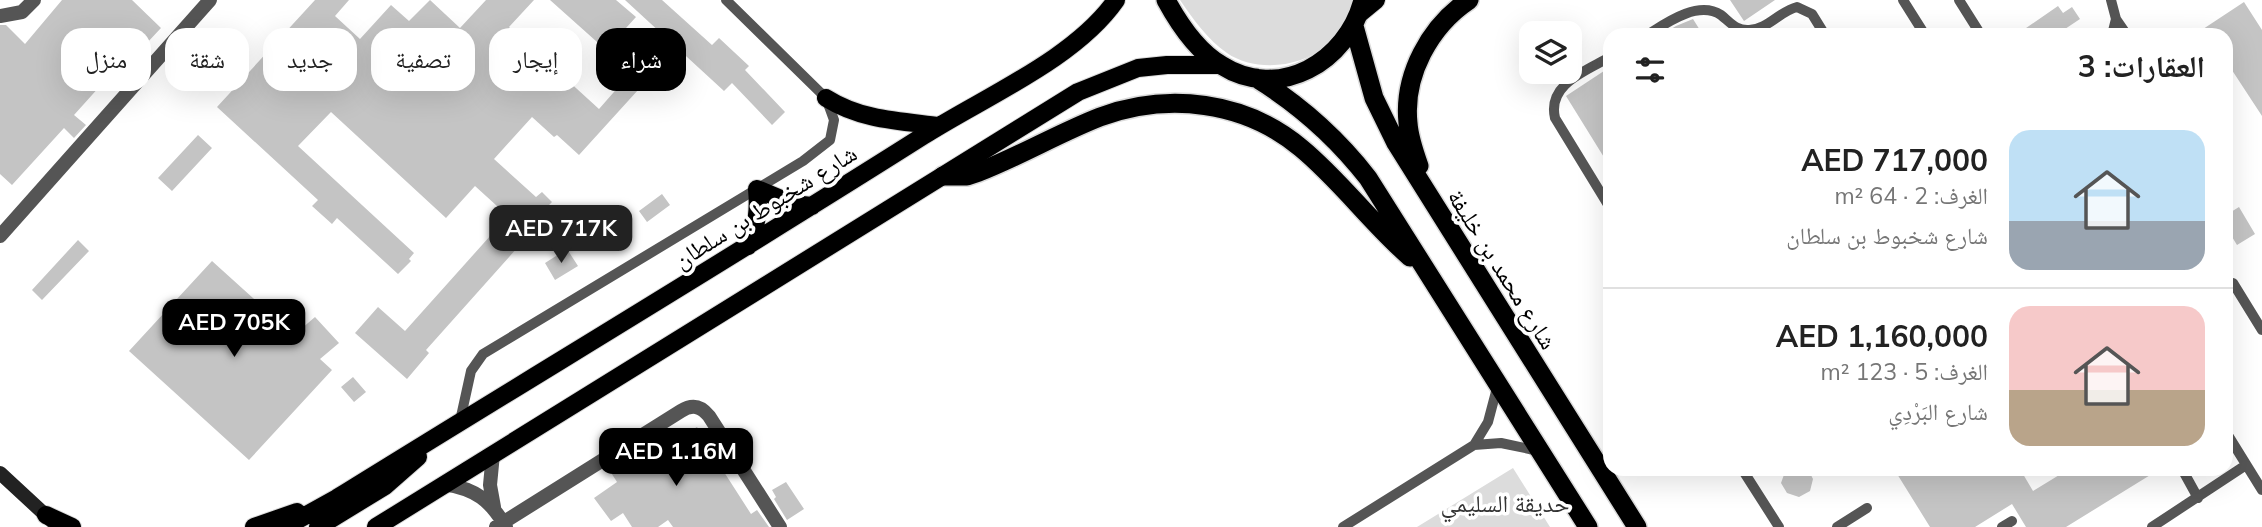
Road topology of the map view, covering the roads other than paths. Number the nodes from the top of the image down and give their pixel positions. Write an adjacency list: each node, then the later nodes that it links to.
1 (34, 0): 12 (street)
2 (210, 0): 32 (street)
3 (726, 0): 25 (lane)
4 (1116, 0): 26 (main road, شارع شخبوط بن سلطان)
5 (1166, 0): 23 (highway)
6 (1376, 0): 11 (main road)
7 (1469, 0): 29 (highway)
8 (1903, 0): 18 (lane)
9 (1959, 0): 19 (lane)
10 (2111, 0): 13 (lane)
11 (1358, 13): 24 (highway); 29 (highway, شارع محمد بن خليفة)
12 (0, 16)
13 (2116, 19): 20 (lane); 21 (lane)
14 (1660, 28): 15 (lane)
15 (1741, 28)
16 (1760, 28): 17 (lane)
17 (1821, 28)
18 (1921, 28)
19 (1977, 28)
20 (2114, 28)
21 (2122, 28)
22 (1603, 61): 30 (lane)
23 (1220, 65): 24 (highway); 27 (main road)
24 (1256, 78): 34 (highway)
25 (826, 98): 26 (main road); 28 (lane)
26 (939, 126): 31 (main road, شارع شخبوط بن سلطان)
27 (943, 176): 34 (highway); 43 (main road)
28 (757, 189): 31 (main road); 33 (main road); 38 (lane)
29 (1429, 197): 46 (highway, شارع محمد بن خليفة)
30 (1603, 197)
31 (812, 206): 33 (main road, شارع شخبوط بن سلطان)
32 (0, 236)
33 (748, 246): 38 (main road, شارع شخبوط بن سلطان)
34 (1426, 270): 37 (highway)
35 (2233, 283): 36 (lane)
36 (2262, 330)
37 (1498, 385): 41 (lane); 42 (highway)
38 (460, 421): 39 (main road, شارع شخبوط بن سلطان)
39 (430, 440): 54 (main road, شارع شخبوط بن سلطان); 64 (main road)
40 (2233, 444): 44 (lane)
41 (1474, 445): 42 (lane); 67 (lane)
42 (1540, 452): 68 (highway)
43 (493, 454): 52 (main road); 56 (street)
44 (2246, 465): 47 (lane); 53 (lane)
45 (0, 473): 58 (main road)
46 (1603, 473)
47 (2233, 474)
48 (1605, 476): 69 (highway, شارع محمد بن خليفة)
49 (1746, 476): 70 (lane)
50 (2186, 476): 55 (lane)
51 (2230, 476): 55 (lane)
52 (444, 484): 56 (street); 65 (main road)
53 (2262, 490)
54 (337, 498): 62 (main road); 63 (main road, شارع شخبوط بن سلطان)
55 (2197, 498): 73 (lane)
56 (494, 507): 60 (street)
57 (1867, 508): 71 (lane)
58 (52, 521): 61 (main road)
59 (2012, 521): 72 (lane)
60 (502, 525): 66 (street)
61 (72, 527)
62 (254, 527)
63 (285, 527)
64 (318, 527)
65 (376, 527)
66 (780, 527)
67 (1343, 527)
68 (1588, 527)
69 (1637, 527)
70 (1779, 527)
71 (1837, 527)
72 (2002, 527)
73 (2152, 527)

